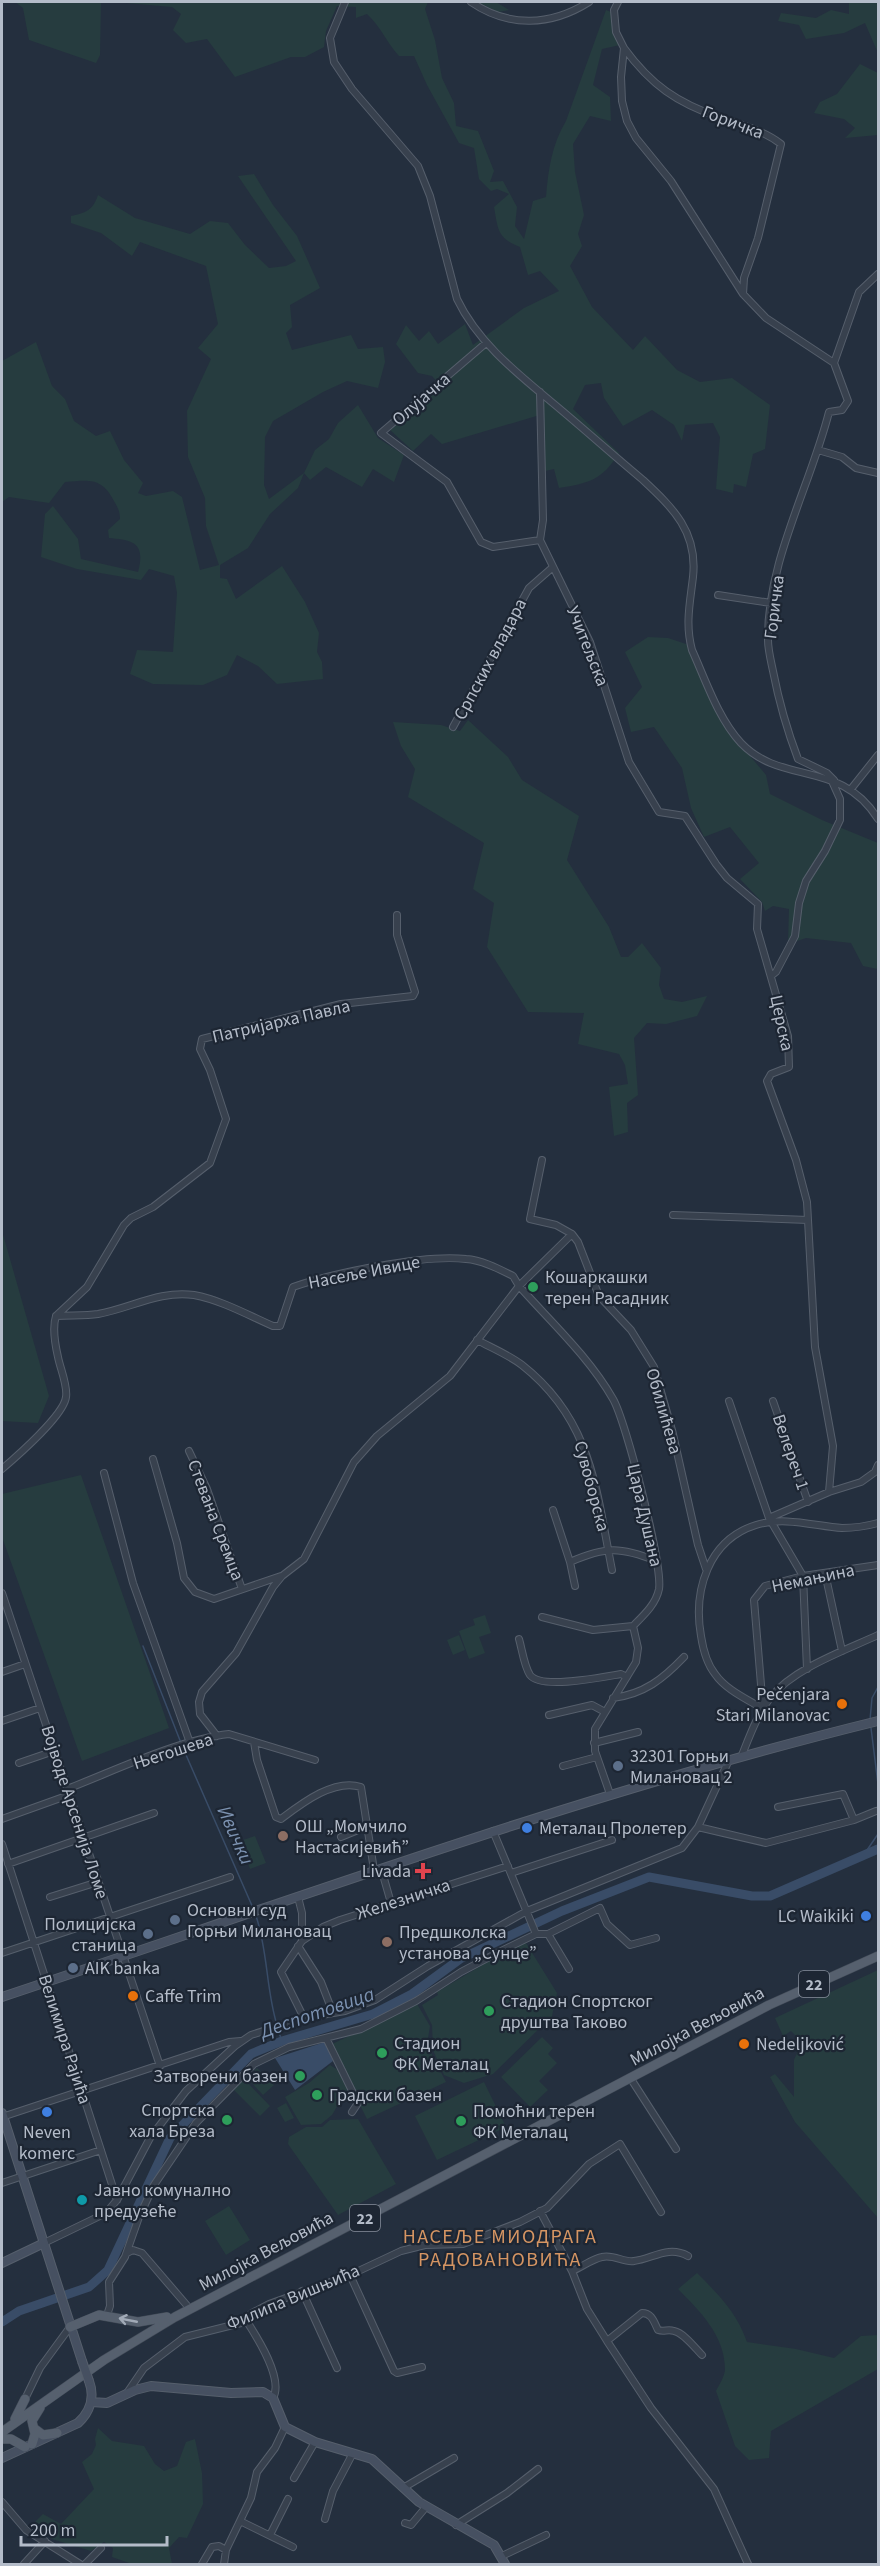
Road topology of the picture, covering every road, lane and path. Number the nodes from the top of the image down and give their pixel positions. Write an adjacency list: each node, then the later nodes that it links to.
1 (345, 2): 8 (street)
2 (471, 2): 3 (street)
3 (589, 2)
4 (618, 2): 5 (street, Горичка)
5 (624, 48): 7 (street, Горичка); 7 (street, Горичка)
6 (879, 274): 9 (street)
7 (743, 294): 9 (street, Горичка)
8 (486, 343): 10 (street); 13 (street, Олујачка)
9 (834, 363): 11 (street, Горичка)
10 (540, 392): 13 (street); 19 (street)
11 (818, 450): 12 (street); 16 (street, Горичка)
12 (879, 473)
13 (540, 540): 14 (street, Учитељска)
14 (553, 567): 17 (street, Српских владара); 22 (street, Учитељска)
15 (718, 595): 16 (street)
16 (771, 603): 19 (street, Горичка)
17 (453, 727)
18 (879, 755): 20 (street)
19 (832, 780): 20 (street); 24 (street)
20 (851, 789): 21 (street)
21 (879, 819)
22 (716, 864): 24 (street, Церска)
23 (397, 915): 30 (street, Патријарха Павла)
24 (771, 976): 27 (street, Церска)
25 (542, 1160): 28 (street)
26 (672, 1215): 27 (street)
27 (808, 1220): 39 (street, Церска)
28 (572, 1234): 29 (street); 48 (street, Обилићева)
29 (519, 1287): 30 (street, Насеље Ивице); 31 (street); 45 (street, Цара Душана)
30 (56, 1316): 37 (street)
31 (477, 1340): 44 (street, Сувоборска); 51 (street)
32 (729, 1401): 42 (street)
33 (773, 1401): 40 (street, Велереч 1)
34 (189, 1451): 54 (street, Стевана Сремца)
35 (153, 1459): 54 (street)
36 (879, 1465): 39 (street)
37 (2, 1469)
38 (105, 1473): 79 (street)
39 (829, 1492): 40 (street)
40 (808, 1502): 42 (street)
41 (552, 1510): 46 (street)
42 (770, 1520): 43 (street); 48 (street); 52 (street)
43 (879, 1523)
44 (608, 1548): 45 (street); 46 (street); 49 (street, Сувоборска)
45 (657, 1561): 59 (street, Цара Душана)
46 (570, 1562): 53 (street)
47 (879, 1565): 50 (street, Немањина)
48 (706, 1569): 70 (street)
49 (612, 1570)
50 (825, 1573): 52 (street, Немањина); 62 (street)
51 (282, 1576): 54 (street); 76 (street)
52 (803, 1576): 65 (street); 70 (street, Немањина)
53 (575, 1586)
54 (242, 1589)
55 (2, 1593): 57 (street, Војводе Арсенија Ломе)
56 (542, 1617): 59 (street)
57 (11, 1621): 58 (street); 64 (street, Војводе Арсенија Ломе)
58 (2, 1624)
59 (633, 1626): 67 (street)
60 (879, 1635): 62 (street)
61 (519, 1639): 67 (street)
62 (842, 1651): 65 (street)
63 (684, 1657): 68 (street)
64 (25, 1664): 66 (street); 69 (street, Војводе Арсенија Ломе)
65 (807, 1669): 70 (street)
66 (2, 1672)
67 (627, 1677): 68 (street)
68 (613, 1698): 71 (street)
69 (40, 1708): 74 (street); 80 (street, Војводе Арсенија Ломе)
70 (763, 1709): 81 (street)
71 (605, 1712): 72 (street); 78 (street)
72 (549, 1715)
73 (879, 1720): 81 (street)
74 (2, 1721)
75 (638, 1732): 78 (street)
76 (217, 1736): 77 (street, Његошева); 79 (street, Његошева)
77 (254, 1742): 84 (street, Његошева); 94 (street)
78 (594, 1743): 82 (street)
79 (188, 1744): 87 (street, Његошева)
80 (54, 1751): 85 (street); 87 (street, Војводе Арсенија Ломе)
81 (742, 1755): 83 (street)
82 (597, 1757): 86 (street); 88 (street)
83 (730, 1758): 88 (street); 95 (street)
84 (315, 1760)
85 (19, 1763)
86 (563, 1766)
87 (68, 1792): 92 (street, Његошева); 98 (street, Војводе Арсенија Ломе)
88 (610, 1794): 96 (street)
89 (778, 1807): 93 (street)
90 (876, 1811): 93 (street)
91 (154, 1813): 98 (street)
92 (2, 1819)
93 (854, 1820): 95 (street)
94 (368, 1826): 97 (street); 102 (street)
95 (698, 1827): 109 (street)
96 (493, 1831): 102 (street); 103 (street)
97 (341, 1837)
98 (83, 1838): 101 (street); 105 (street, Војводе Арсенија Ломе)
99 (612, 1840): 103 (street, Железничка)
100 (2, 1844): 101 (street, Велимира Рајића)
101 (8, 1864): 114 (street, Велимира Рајића)
102 (378, 1869): 107 (street); 108 (street)
103 (509, 1870): 108 (street, Железничка); 109 (street)
104 (230, 1877): 110 (street)
105 (98, 1882): 106 (street); 110 (street, Војводе Арсенија Ломе)
106 (50, 1897)
107 (298, 1897): 115 (street); 118 (street)
108 (391, 1903): 115 (street, Железничка)
109 (528, 1913): 111 (street); 122 (street)
110 (110, 1916): 114 (street); 118 (street, Војводе Арсенија Ломе)
111 (536, 1932): 112 (street); 124 (street)
112 (548, 1934): 113 (street); 119 (street)
113 (656, 1938)
114 (34, 1942): 116 (street); 120 (street, Велимира Рајића)
115 (300, 1944): 122 (street); 123 (street)
116 (2, 1953)
117 (879, 1956): 127 (main road, Милојка Вељовића / 22)
118 (123, 1957): 120 (street); 126 (street, Војводе Арсенија Ломе)
119 (569, 1969)
120 (46, 1982): 121 (street); 128 (street, Велимира Рајића)
121 (2, 1997)
122 (333, 2013): 123 (street)
123 (304, 2018): 125 (street)
124 (326, 2038): 129 (street); 139 (street)
125 (243, 2041): 126 (street); 135 (street)
126 (160, 2066): 128 (street)
127 (631, 2079): 131 (street); 145 (main road, Милојка Вељовића / 22)
128 (82, 2091): 130 (street); 132 (street, Велимира Рајића)
129 (352, 2112)
130 (2, 2115): 133 (street)
131 (676, 2149)
132 (101, 2150): 133 (street); 135 (street, Велимира Рајића)
133 (22, 2175): 134 (street); 138 (street)
134 (2, 2183)
135 (117, 2200): 138 (street)
136 (540, 2211): 137 (street, Филипа Вишњића); 142 (street); 143 (street, Филипа Вишњића)
137 (661, 2212)
138 (44, 2243): 141 (street); 149 (street)
139 (127, 2253): 145 (street); 146 (street)
140 (688, 2256): 142 (street)
141 (2, 2263)
142 (573, 2271): 150 (street)
143 (350, 2275): 144 (street, Филипа Вишњића); 152 (street)
144 (302, 2291): 148 (street, Филипа Вишњића); 153 (street)
145 (190, 2309): 147 (main road, Милојка Вељовића / 22)
146 (107, 2315): 147 (main road, one-way to 146); 149 (main road)
147 (176, 2317): 155 (main road, Милојка Вељовића / 22)
148 (246, 2320): 154 (street, Филипа Вишњића); 156 (street)
149 (72, 2332): 157 (street); 158 (street, bridge)
150 (607, 2341): 151 (street); 192 (street)
151 (702, 2355)
152 (422, 2367)
153 (337, 2368)
154 (126, 2393): 156 (street); 158 (street)
155 (49, 2397): 159 (main road, Милојка Вељовића / 22); 161 (main road)
156 (273, 2398): 160 (street)
157 (25, 2399): 159 (main road)
158 (91, 2402): 163 (street)
159 (10, 2425): 162 (main road, Милојка Вељовића / 22)
160 (285, 2427): 165 (street); 177 (street)
161 (34, 2429): 163 (main road); 166 (main road)
162 (2, 2432)
163 (57, 2433): 166 (street)
164 (2, 2439): 166 (main road)
165 (315, 2442): 167 (street); 171 (street)
166 (28, 2445): 168 (street)
167 (353, 2453): 172 (street); 176 (street)
168 (2, 2458)
169 (454, 2458): 172 (street)
170 (538, 2469): 179 (street)
171 (294, 2478)
172 (403, 2488): 175 (street)
173 (288, 2499): 180 (street)
174 (2, 2502): 182 (street)
175 (426, 2507): 178 (street); 179 (street)
176 (325, 2519)
177 (240, 2521): 180 (street); 185 (street)
178 (405, 2523)
179 (456, 2524): 186 (street)
180 (270, 2535): 183 (street)
181 (546, 2535): 186 (street)
182 (45, 2541): 187 (street); 188 (street)
183 (292, 2547)
184 (101, 2548): 189 (street)
185 (226, 2550): 190 (street); 191 (street)
186 (504, 2560)
187 (24, 2565)
188 (80, 2565)
189 (85, 2565)
190 (202, 2565)
191 (224, 2565)
192 (748, 2565)

